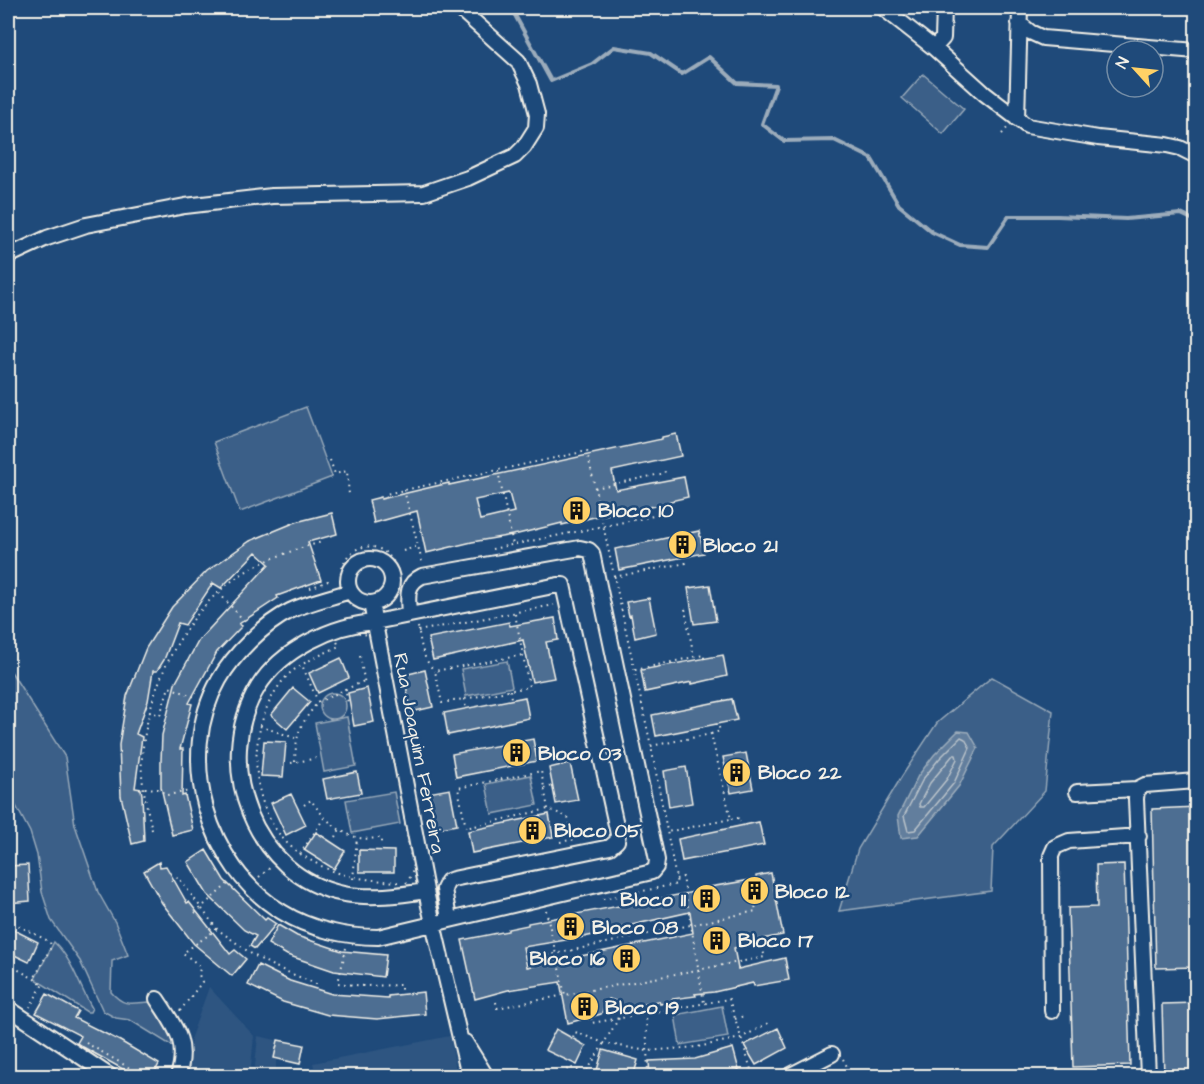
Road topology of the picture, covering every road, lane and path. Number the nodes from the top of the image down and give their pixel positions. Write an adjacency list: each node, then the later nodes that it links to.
1 (459, 8): 10 (street)
2 (883, 8): 6 (street)
3 (944, 8): 6 (street)
4 (1020, 8): 5 (street)
5 (1019, 23): 7 (street); 8 (street)
6 (934, 48): 8 (street)
7 (1197, 51)
8 (1017, 118): 9 (street)
9 (1197, 156)
10 (8, 256)
11 (330, 460): 20 (path)
12 (664, 469): 15 (path)
13 (497, 470): 24 (path)
14 (619, 478): 15 (path)
15 (620, 483): 17 (path)
16 (431, 484): 18 (path)
17 (595, 488)
18 (432, 489)
19 (404, 490): 25 (path)
20 (349, 495)
21 (672, 508): 24 (path)
22 (322, 542): 35 (path)
23 (489, 544): 24 (path)
24 (513, 545)
25 (418, 546): 26 (path); 29 (path)
26 (403, 550)
27 (685, 559): 31 (path)
28 (430, 561): 29 (path)
29 (422, 562): 30 (path)
30 (415, 564)
31 (614, 576)
32 (344, 588): 38 (street); 38 (street); 38 (path); 126 (street)
33 (307, 589): 34 (path)
34 (331, 589)
35 (219, 593): 41 (path); 66 (path)
36 (558, 604): 39 (path)
37 (689, 609): 47 (path)
38 (375, 612): 40 (street); 116 (street, Rua Joaquim Ferreira); 116 (street)
39 (515, 612): 44 (path); 45 (path)
40 (412, 617): 44 (path); 122 (street); 122 (street)
41 (248, 624)
42 (623, 624): 43 (path)
43 (628, 624)
44 (418, 631): 55 (path)
45 (523, 655): 52 (path); 53 (path)
46 (360, 656): 57 (path)
47 (694, 657): 48 (path); 54 (path)
48 (704, 658)
49 (454, 663): 52 (path)
50 (302, 665): 63 (path); 70 (path); 113 (path)
51 (531, 666): 53 (path)
52 (455, 667): 55 (path)
53 (525, 667): 59 (path)
54 (635, 670)
55 (435, 671): 56 (path)
56 (438, 687): 58 (path); 61 (path)
57 (345, 688): 63 (path); 64 (path)
58 (434, 688)
59 (510, 690): 61 (path); 62 (path)
60 (201, 699): 66 (path)
61 (464, 699): 65 (path)
62 (511, 699)
63 (318, 702): 68 (path)
64 (346, 703)
65 (466, 708)
66 (148, 712): 85 (path)
67 (300, 717): 68 (path)
68 (304, 719): 72 (path)
69 (718, 724): 71 (path)
70 (260, 726): 72 (path); 111 (path)
71 (711, 734): 73 (path); 80 (path)
72 (296, 738): 75 (path)
73 (651, 746)
74 (318, 758): 75 (path)
75 (295, 762): 76 (path)
76 (291, 763)
77 (523, 771): 78 (path)
78 (524, 775): 83 (path); 86 (path)
79 (726, 775): 80 (path)
80 (721, 776): 96 (path)
81 (478, 779): 83 (path)
82 (1197, 781): 87 (street)
83 (479, 784): 92 (path)
84 (553, 786): 86 (path)
85 (145, 788): 88 (path); 102 (path)
86 (544, 788): 91 (path)
87 (1137, 789): 89 (street); 106 (street)
88 (193, 790)
89 (1077, 792)
90 (304, 805): 95 (path)
91 (548, 809): 94 (path); 108 (path)
92 (462, 810): 93 (path); 99 (path)
93 (456, 811)
94 (531, 813): 97 (path); 99 (path)
95 (324, 818): 100 (path); 111 (path)
96 (731, 819): 98 (path); 103 (path)
97 (532, 820)
98 (740, 822)
99 (486, 823): 101 (path)
100 (340, 829): 105 (path); 107 (path)
101 (486, 829)
102 (152, 830)
103 (668, 832)
104 (593, 836): 108 (path)
105 (336, 837)
106 (1139, 837): 160 (street); 189 (street)
107 (357, 838): 110 (path); 113 (path)
108 (574, 839): 109 (path)
109 (552, 844)
110 (381, 845)
111 (300, 855): 113 (path)
112 (234, 879): 118 (path)
113 (353, 879)
114 (676, 879): 125 (path)
115 (171, 881): 118 (path)
116 (426, 891): 126 (street, Rua Joaquim Ferreira)
117 (755, 905): 124 (path)
118 (200, 908): 120 (path); 127 (path)
119 (546, 910): 137 (path)
120 (195, 913)
121 (709, 916): 124 (path)
122 (449, 919): 126 (street)
123 (8, 920): 128 (path)
124 (711, 920): 125 (path)
125 (691, 924): 131 (path); 142 (path)
126 (433, 925): 170 (street, Rua Joaquim Ferreira)
127 (217, 929): 140 (path); 162 (path)
128 (29, 930): 129 (path); 146 (path)
129 (26, 934)
130 (622, 934): 131 (path)
131 (623, 939): 134 (path)
132 (348, 942): 149 (path)
133 (575, 944): 134 (path)
134 (577, 949): 137 (path)
135 (763, 951): 141 (path)
136 (530, 952): 137 (path)
137 (555, 953): 151 (path)
138 (719, 961): 141 (path)
139 (8, 964): 146 (path)
140 (273, 966): 144 (path); 148 (path)
141 (719, 966): 142 (path)
142 (699, 969): 145 (path); 155 (path)
143 (673, 970): 145 (path)
144 (269, 972)
145 (674, 974): 150 (path)
146 (34, 979): 158 (path)
147 (583, 987): 150 (path)
148 (315, 989)
149 (401, 991)
150 (584, 992): 151 (path)
151 (565, 995): 153 (path)
152 (157, 999): 182 (street)
153 (496, 1002)
154 (680, 1003): 157 (path)
155 (704, 1003): 157 (path); 167 (path)
156 (8, 1008): 181 (street)
157 (680, 1008): 161 (path)
158 (28, 1010)
159 (631, 1011): 163 (path)
160 (1052, 1011)
161 (646, 1013): 163 (path); 178 (path)
162 (177, 1015)
163 (632, 1016): 166 (path)
164 (744, 1016): 167 (path)
165 (591, 1018): 166 (path)
166 (619, 1018): 174 (path)
167 (735, 1019): 173 (path)
168 (768, 1023): 169 (path)
169 (756, 1029): 171 (path); 173 (path)
170 (459, 1032): 183 (street, Rua Joaquim Ferreira); 184 (street, Rua Joaquim Ferreira)
171 (759, 1034)
172 (573, 1037): 174 (path)
173 (741, 1038): 175 (path); 187 (path)
174 (604, 1043): 178 (path); 185 (path)
175 (714, 1044): 176 (path); 177 (path)
176 (714, 1048)
177 (666, 1049): 178 (path); 179 (path)
178 (647, 1051): 186 (path)
179 (666, 1054)
180 (832, 1054): 188 (street)
181 (110, 1077)
182 (178, 1077)
183 (469, 1077)
184 (486, 1077)
185 (566, 1077)
186 (648, 1077)
187 (753, 1077)
188 (789, 1077)
189 (1148, 1077)

